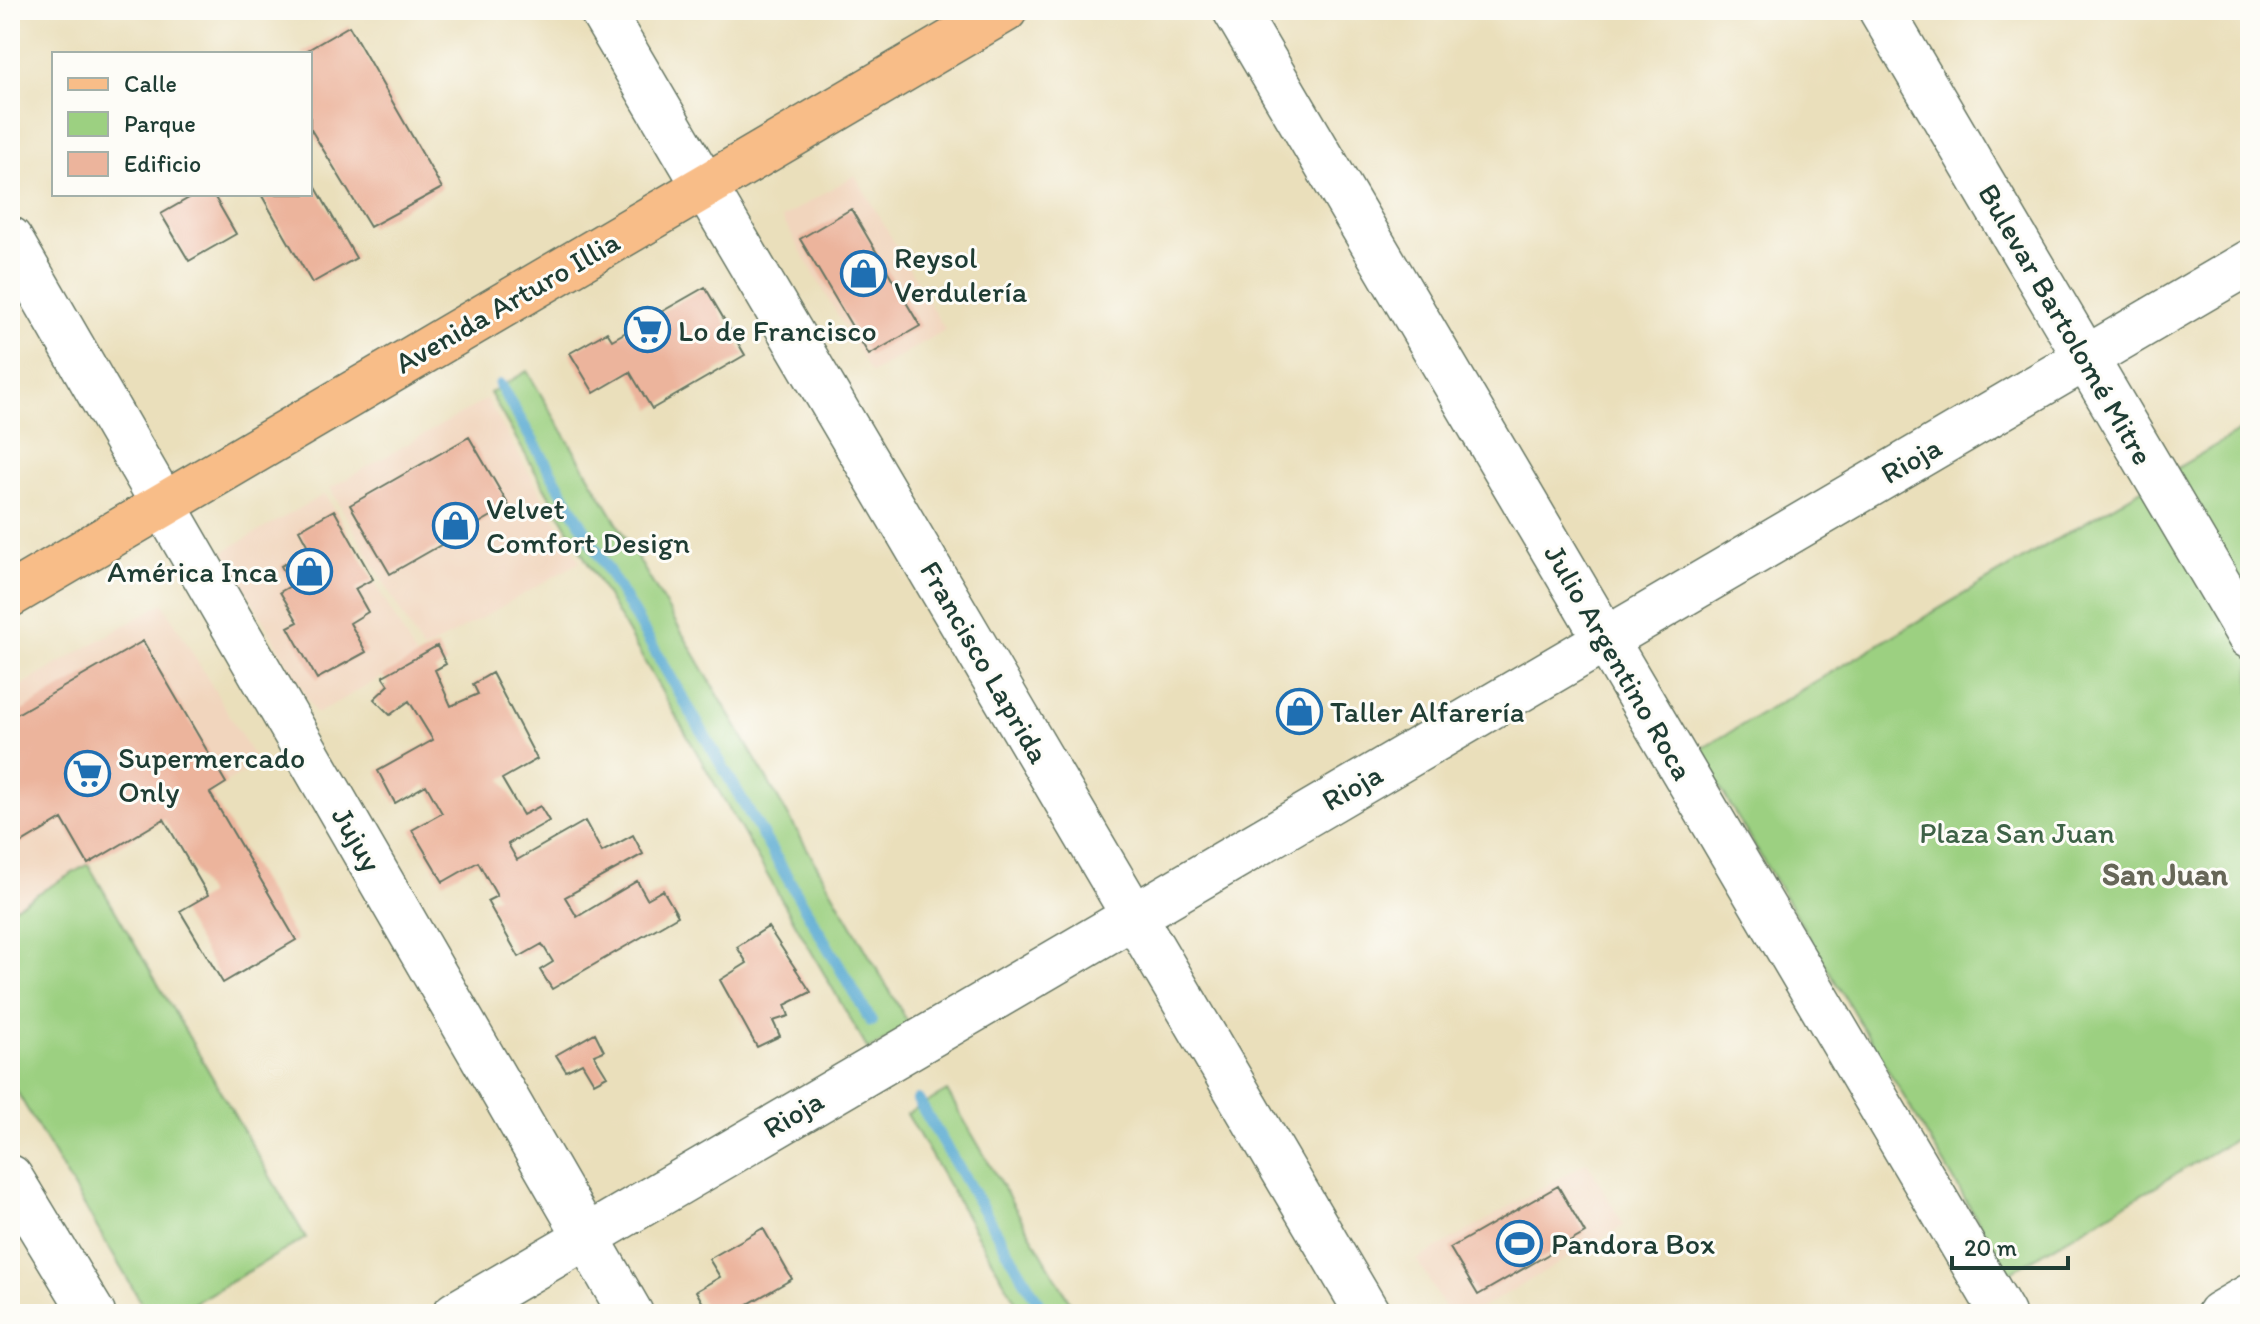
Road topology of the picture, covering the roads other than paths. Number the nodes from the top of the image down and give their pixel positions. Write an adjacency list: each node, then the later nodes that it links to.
1 (601, 10): 5 (street, Francisco Laprida)
2 (1005, 10): 5 (main road, Avenida Arturo Illia)
3 (1235, 10): 12 (street, Julio Argentino Roca)
4 (1881, 10): 8 (street, Bulevar Bartolomé Mitre)
5 (706, 186): 9 (main road, Avenida Arturo Illia); 13 (street, Francisco Laprida)
6 (10, 239): 9 (street, Jujuy)
7 (2250, 262): 8 (street, Rioja)
8 (2086, 358): 11 (street, Bulevar Bartolomé Mitre); 12 (street, Rioja)
9 (164, 504): 10 (main road, Avenida Arturo Illia); 15 (street, Jujuy)
10 (10, 595)
11 (2250, 637)
12 (1606, 639): 13 (street, Rioja); 21 (street, Julio Argentino Roca)
13 (1133, 914): 15 (street, Rioja); 20 (street, Francisco Laprida)
14 (10, 1177): 17 (street)
15 (586, 1236): 18 (street, Rioja); 19 (street, Jujuy)
16 (2250, 1296): 22 (street)
17 (93, 1314)
18 (455, 1314)
19 (631, 1314)
20 (1368, 1314)
21 (2003, 1314)
22 (2219, 1314)

